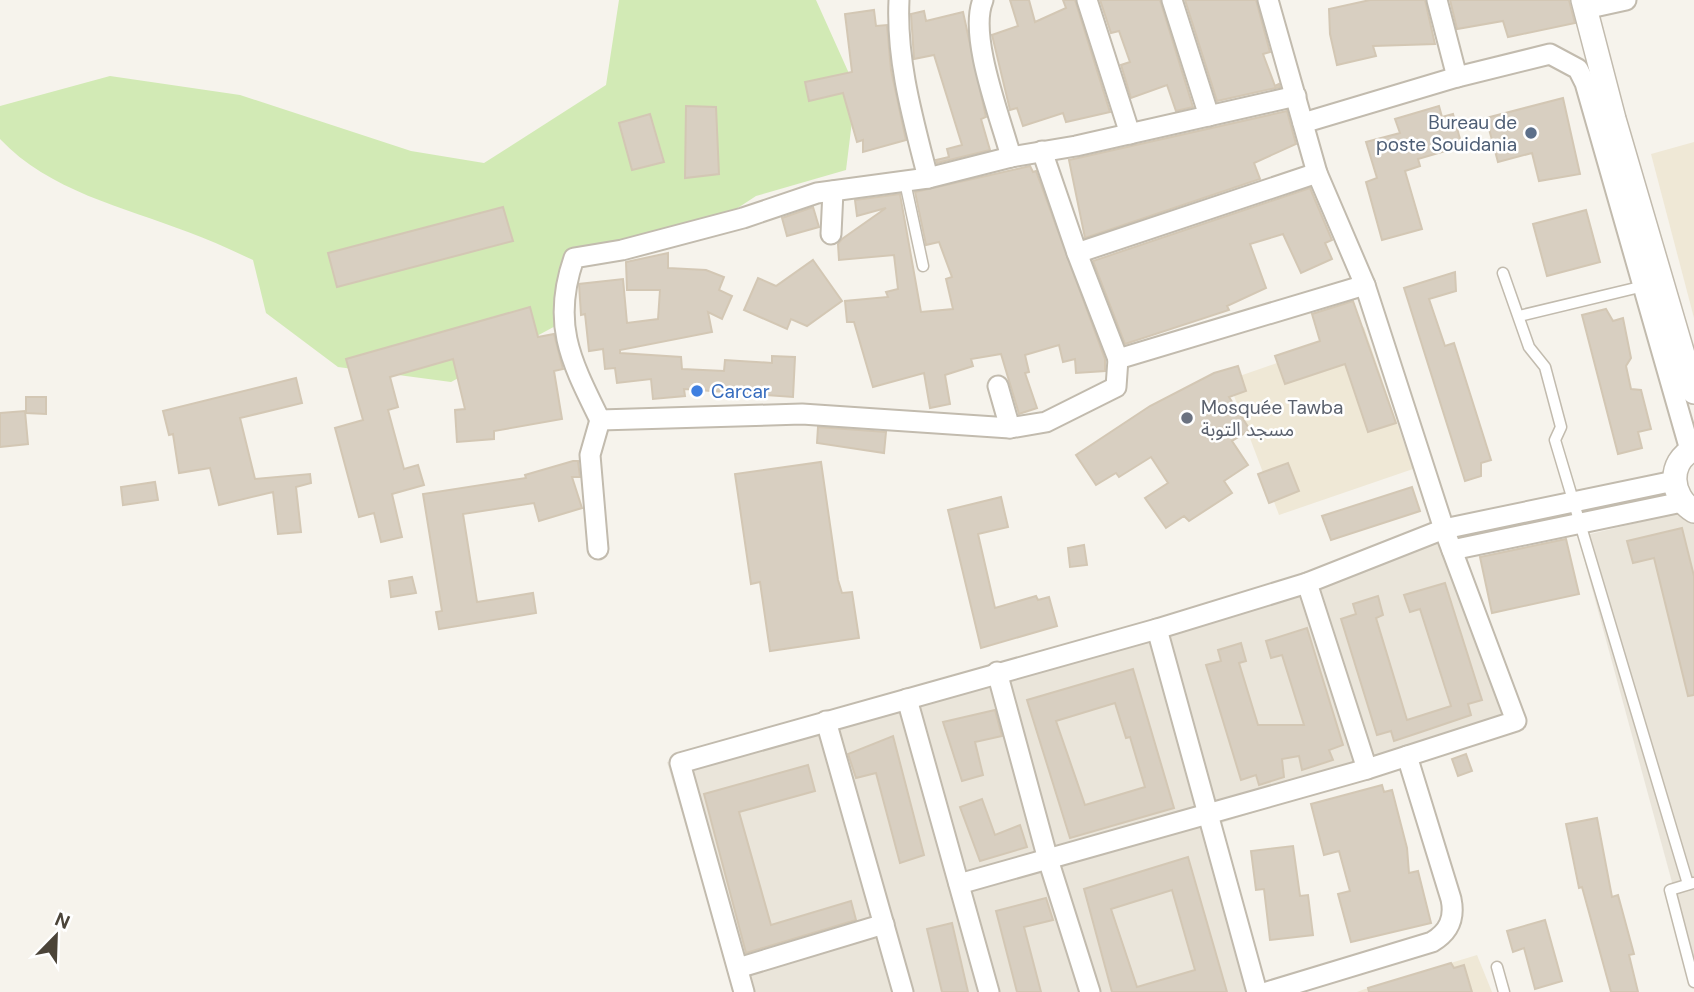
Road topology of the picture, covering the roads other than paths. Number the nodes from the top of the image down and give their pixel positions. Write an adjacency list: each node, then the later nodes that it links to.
1 (899, 0): 17 (street)
2 (983, 0): 15 (street)
3 (1087, 0): 13 (street)
4 (1172, 0): 11 (street)
5 (1268, 0): 10 (street)
6 (1437, 0): 9 (street)
7 (1626, 0): 8 (street)
8 (1584, 5): 29 (street)
9 (1457, 77): 12 (street); 25 (street)
10 (1296, 96): 11 (street); 12 (street)
11 (1209, 116): 13 (street)
12 (1303, 123): 16 (street)
13 (1130, 134): 14 (street)
14 (1042, 151): 15 (street); 21 (street)
15 (1011, 157): 17 (street)
16 (1317, 173): 21 (street); 24 (street)
17 (928, 178): 18 (street)
18 (905, 182): 19 (street); 22 (lane)
19 (833, 191): 20 (street); 30 (street)
20 (831, 234)
21 (1077, 253): 27 (street)
22 (923, 266)
23 (1503, 273): 26 (lane)
24 (1365, 285): 27 (street); 36 (street)
25 (1645, 286): 26 (lane); 32 (street)
26 (1519, 316): 34 (lane)
27 (1118, 359): 31 (street)
28 (998, 386): 31 (street)
29 (1694, 392)
30 (600, 421): 31 (street); 37 (street)
31 (1010, 428)
32 (1692, 449): 33 (street)
33 (1683, 498): 34 (street); 35 (street)
34 (1573, 503): 35 (lane); 36 (street)
35 (1578, 523): 38 (street); 49 (lane)
36 (1444, 529): 38 (street); 39 (street)
37 (598, 549)
38 (1452, 550): 44 (street)
39 (1307, 583): 40 (street); 45 (street)
40 (1157, 629): 41 (street); 46 (street)
41 (997, 672): 42 (street); 47 (street)
42 (906, 699): 43 (street); 48 (street)
43 (826, 721): 50 (street); 52 (street)
44 (1407, 756): 45 (street); 59 (street)
45 (1367, 769): 46 (street)
46 (1208, 811): 47 (street); 58 (street)
47 (1047, 856): 48 (street); 57 (street)
48 (959, 884): 56 (street)
49 (1691, 884): 53 (lane)
50 (884, 924): 52 (street); 55 (street)
51 (1497, 967): 60 (lane)
52 (738, 968): 54 (street)
53 (1694, 982)
54 (744, 992)
55 (903, 992)
56 (989, 992)
57 (1090, 992)
58 (1257, 992)
59 (1267, 992)
60 (1504, 992)

